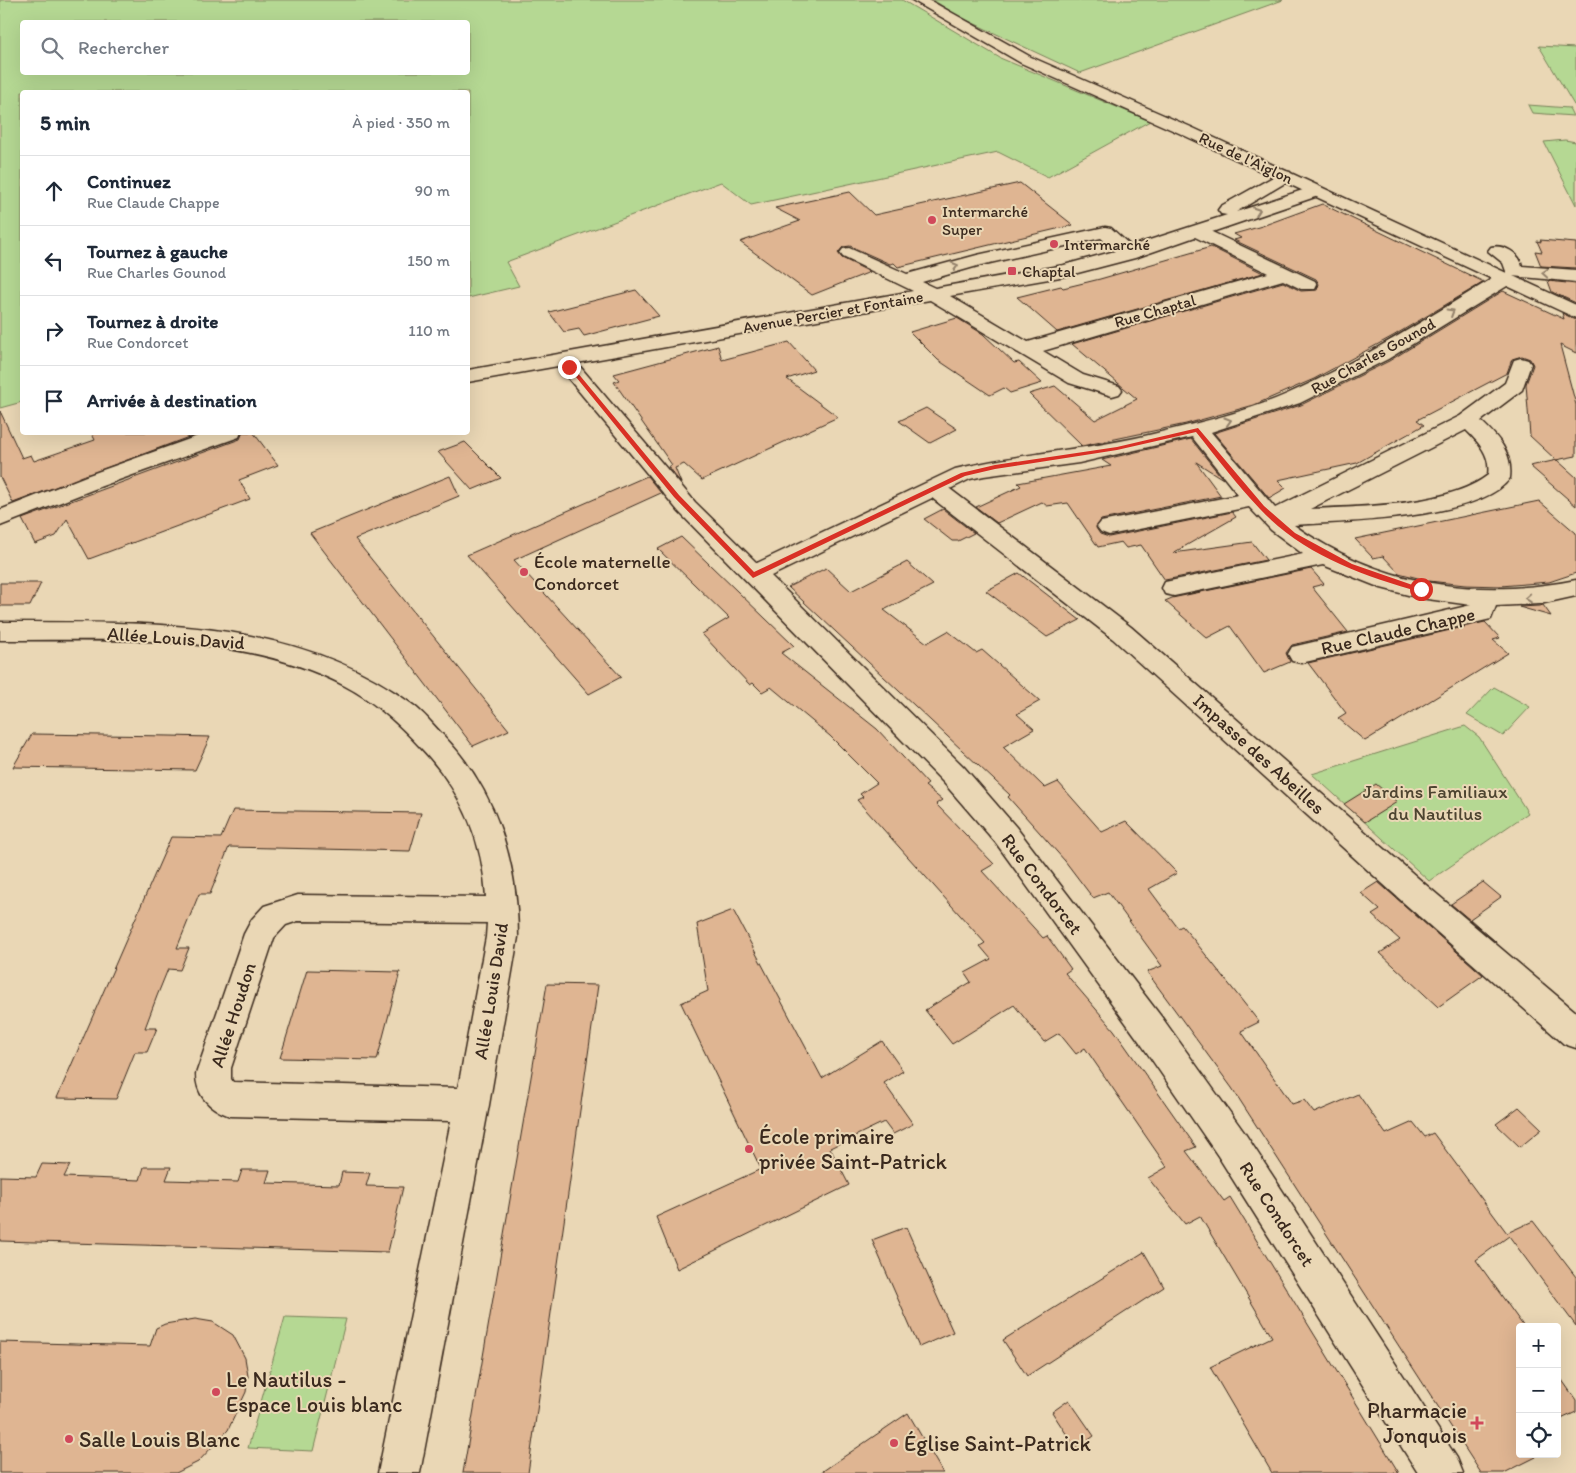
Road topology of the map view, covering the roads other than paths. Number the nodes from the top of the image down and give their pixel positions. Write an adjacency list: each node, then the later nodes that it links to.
1 (919, 0): 2 (street, Rue de l'Aiglon)
2 (1284, 176): 3 (street, Rue de l'Aiglon); 4 (street, Avenue Percier et Fontaine)
3 (1315, 190): 4 (street, Avenue Percier et Fontaine, one-way to 3); 9 (street, Rue de l'Aiglon)
4 (1194, 230): 7 (street, Avenue Percier et Fontaine); 8 (street)
5 (1497, 251): 9 (street)
6 (849, 253): 11 (street)
7 (1129, 254): 11 (street, one-way to 7); 13 (street, Avenue Percier et Fontaine)
8 (1283, 274): 12 (street); 15 (street, Rue Chaptal)
9 (1507, 276): 10 (street, one-way to 9); 14 (street, Rue de l'Aiglon); 21 (street, Rue Charles Gounod, one-way to 9)
10 (1576, 276)
11 (908, 280): 13 (street)
12 (1308, 286)
13 (935, 294): 15 (street); 16 (street, Avenue Percier et Fontaine)
14 (1576, 312)
15 (1026, 349): 19 (street)
16 (563, 359): 18 (street, Avenue Percier et Fontaine); 29 (street, Rue Condorcet)
17 (1521, 364): 20 (street)
18 (470, 376)
19 (1112, 390)
20 (1468, 421): 25 (street); 25 (street)
21 (1198, 430): 23 (street, Rue Charles Gounod); 24 (street, Rue Claude Chappe)
22 (223, 435): 26 (street)
23 (933, 487): 29 (street, Rue Charles Gounod); 36 (street, Impasse des Abeilles)
24 (1255, 499): 25 (street, Rue Claude Chappe); 27 (street)
25 (1273, 518): 28 (street, Rue Claude Chappe)
26 (0, 519)
27 (1109, 527)
28 (1326, 554): 30 (street); 32 (street, Rue Claude Chappe)
29 (753, 576): 39 (street, Rue Condorcet)
30 (1174, 588)
31 (1576, 588): 32 (street, Rue Claude Chappe, one-way to 32)
32 (1485, 598): 34 (street, Rue Claude Chappe)
33 (0, 631): 35 (street, Allée Louis David)
34 (1301, 654)
35 (503, 910): 37 (street, Allée Louis David); 37 (street, Allée Houdon)
36 (1576, 1033)
37 (472, 1105): 38 (street, Allée Louis David)
38 (399, 1473)
39 (1442, 1473)

